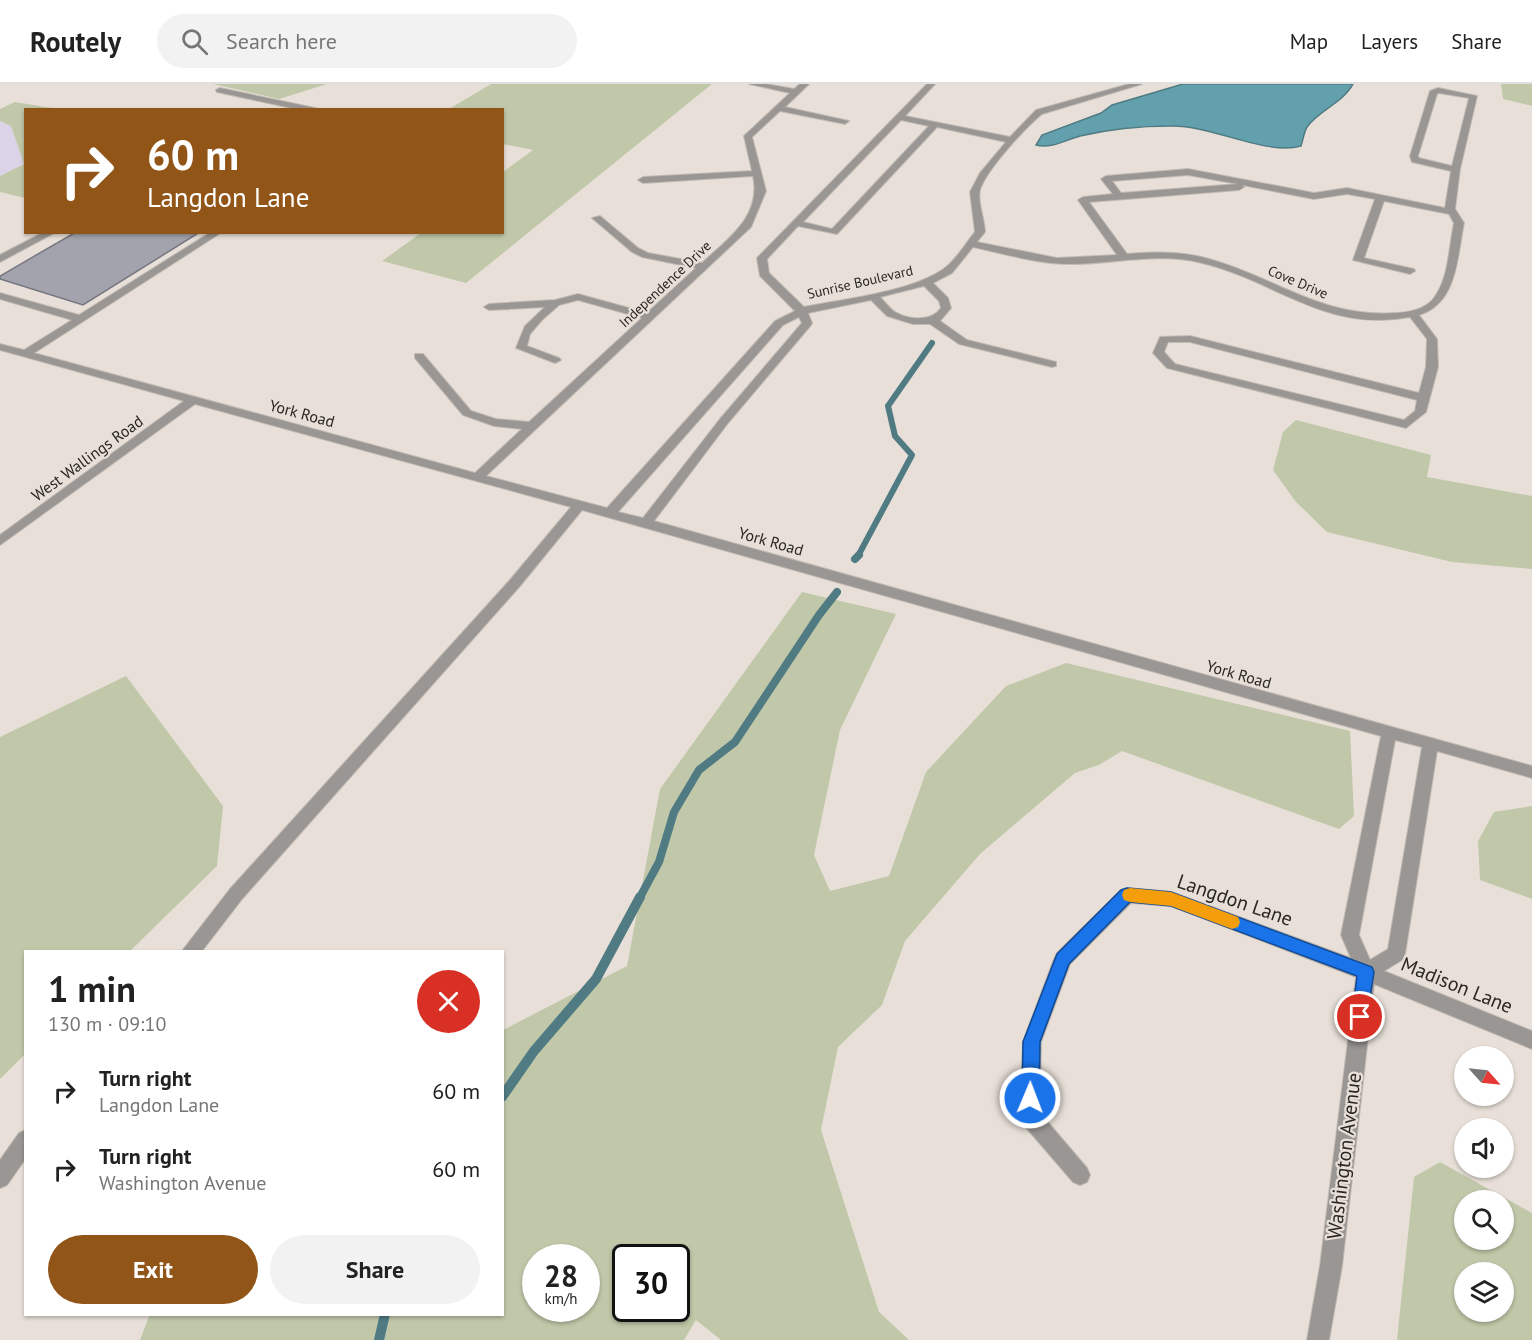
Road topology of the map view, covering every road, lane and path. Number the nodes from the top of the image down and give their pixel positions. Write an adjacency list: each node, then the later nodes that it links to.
1 (753, 84): 6 (street)
2 (805, 84): 6 (street, Independence Drive)
3 (931, 84): 9 (street, Sunrise Boulevard)
4 (1138, 84): 12 (street, Sunrise Boulevard)
5 (220, 90): 7 (street)
6 (796, 92): 8 (street, Independence Drive)
7 (306, 108)
8 (779, 108): 10 (street); 14 (street, Independence Drive)
9 (900, 117): 11 (street); 21 (street, Sunrise Boulevard)
10 (844, 121)
11 (935, 124): 12 (street); 21 (street)
12 (1011, 140): 24 (street, Sunrise Boulevard)
13 (1456, 169): 13 (street, Cove Drive); 19 (street, Cove Drive)
14 (757, 173): 15 (street); 27 (street, Independence Drive)
15 (643, 180)
16 (1258, 185): 17 (street); 17 (street); 18 (street)
17 (1119, 196): 25 (street)
18 (1380, 198): 19 (street); 28 (street)
19 (1452, 212): 35 (street, Cove Drive)
20 (597, 218): 27 (street)
21 (796, 223): 34 (street, Sunrise Boulevard)
22 (47, 234): 26 (street)
23 (215, 234): 37 (street)
24 (972, 244): 25 (street, Cove Drive); 29 (street, Sunrise Boulevard)
25 (1124, 257): 35 (street, Cove Drive)
26 (0, 259)
27 (703, 266): 36 (street, Independence Drive)
28 (1410, 271)
29 (926, 282): 31 (street, Sunrise Boulevard); 38 (street)
30 (0, 296): 37 (street)
31 (873, 296): 34 (street, Sunrise Boulevard); 38 (street)
32 (555, 303): 33 (street); 36 (street); 42 (street)
33 (489, 307)
34 (802, 311): 49 (street, Sunrise Boulevard); 50 (street, Sunrise Boulevard)
35 (1413, 314): 44 (street)
36 (649, 316): 46 (street, Independence Drive)
37 (80, 319): 40 (street)
38 (932, 321): 43 (street)
39 (0, 347): 40 (street, York Road)
40 (25, 354): 45 (street, York Road)
41 (419, 356): 46 (street)
42 (555, 360)
43 (1052, 364)
44 (1424, 398): 44 (street)
45 (193, 400): 47 (street, York Road); 51 (street, West Wallings Road)
46 (532, 426): 47 (street, Independence Drive)
47 (476, 478): 48 (street, York Road)
48 (579, 505): 49 (street, York Road); 55 (street)
49 (610, 513): 50 (street, York Road)
50 (646, 523): 52 (street, York Road)
51 (0, 542)
52 (1389, 733): 53 (street, York Road); 56 (street)
53 (1430, 744): 54 (street, York Road); 56 (street)
54 (1532, 772)
55 (192, 950)
56 (1366, 972): 57 (street, Madison Lane); 59 (street, Langdon Lane); 61 (street, Washington Avenue)
57 (1532, 1040)
58 (24, 1143): 60 (street)
59 (1080, 1175)
60 (0, 1178)
61 (1318, 1340)

